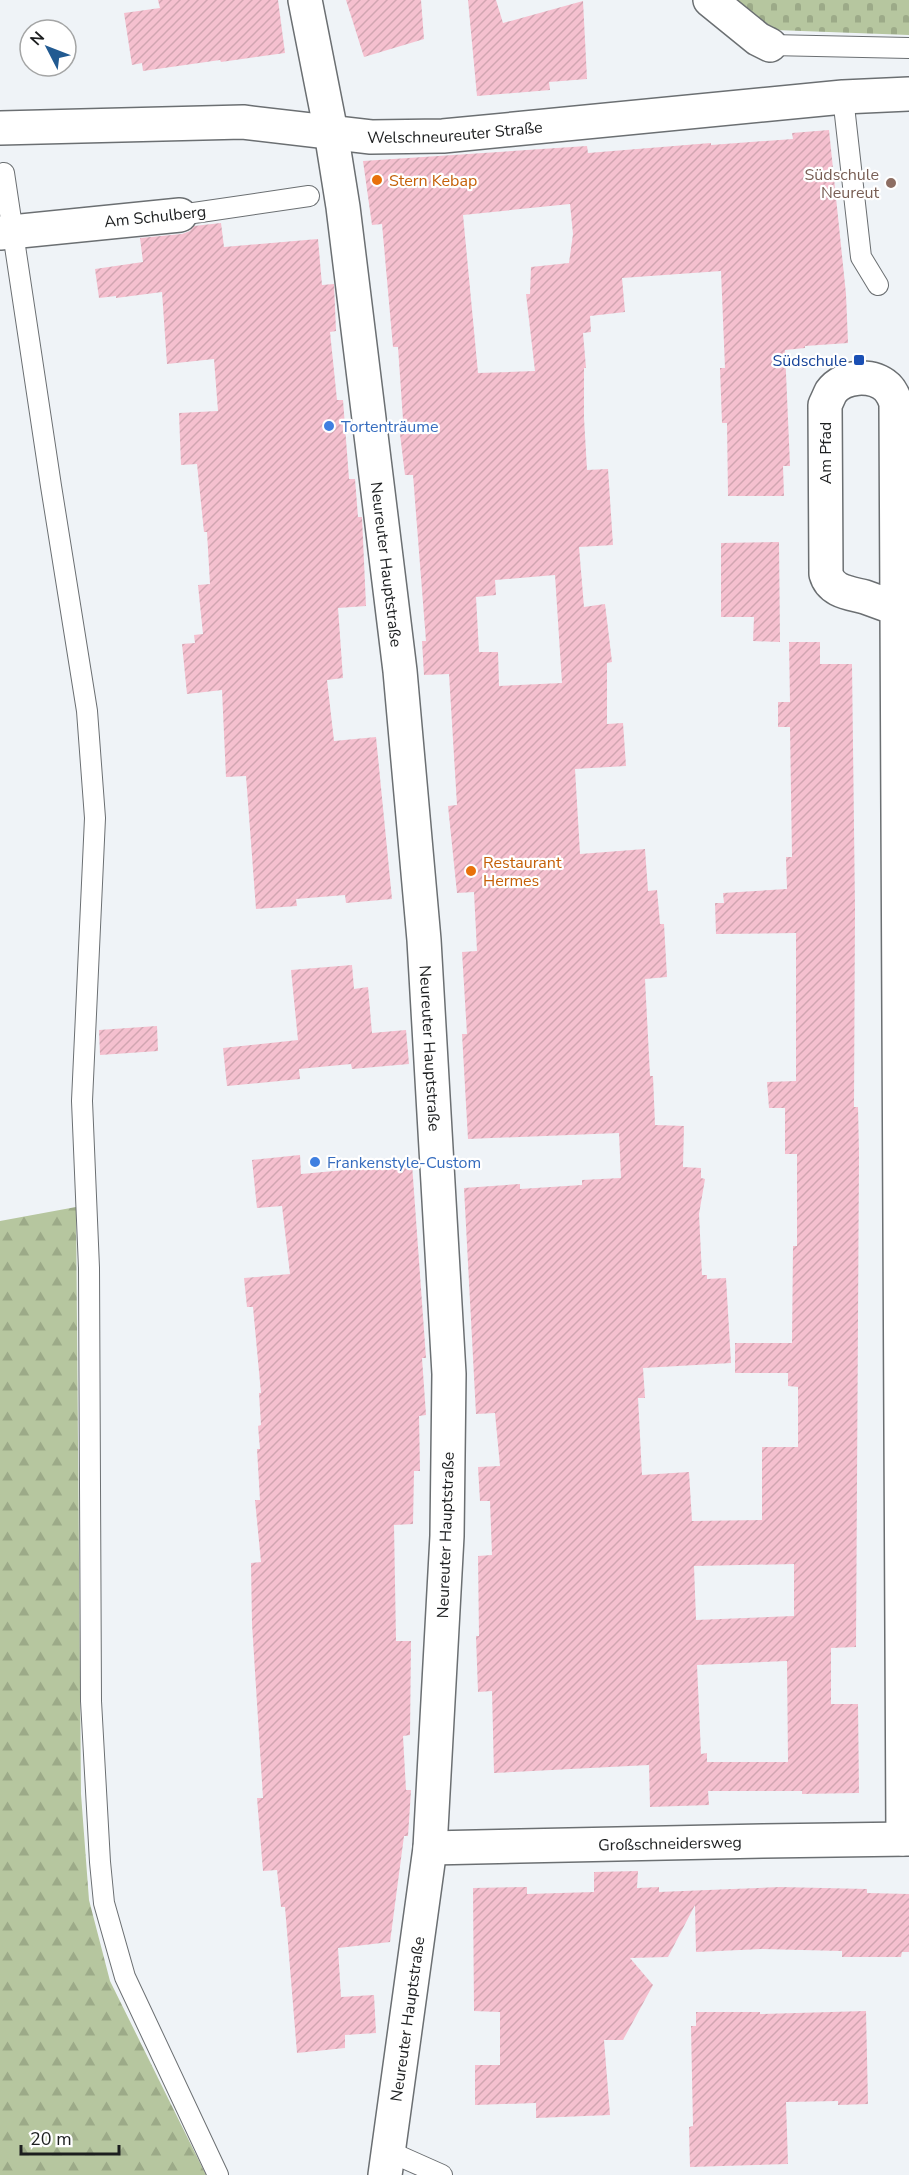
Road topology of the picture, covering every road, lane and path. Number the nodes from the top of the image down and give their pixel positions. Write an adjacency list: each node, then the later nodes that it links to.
1 (305, 0): 8 (street, Neureuter Hauptstraße)
2 (710, 0): 3 (street)
3 (770, 45): 4 (lane)
4 (909, 48)
5 (909, 94): 6 (street, Welschneureuter Straße)
6 (843, 97): 8 (street, Welschneureuter Straße); 13 (lane)
7 (0, 128): 8 (street, Welschneureuter Straße)
8 (330, 132): 19 (street, Neureuter Hauptstraße)
9 (4, 173): 12 (lane)
10 (309, 196): 11 (lane, Am Schulberg)
11 (180, 215): 12 (street, Am Schulberg)
12 (6, 232): 21 (lane)
13 (878, 285)
14 (898, 609): 14 (street, Am Pfad); 15 (street, Am Pfad)
15 (904, 796): 16 (street, Am Pfad)
16 (904, 1150): 17 (street, Am Pfad)
17 (905, 1496): 18 (street, Am Pfad)
18 (906, 1839): 19 (street, Großschneidersweg)
19 (430, 1848): 20 (street, Neureuter Hauptstraße)
20 (387, 2163): 22 (lane)
21 (218, 2175)
22 (442, 2175)

